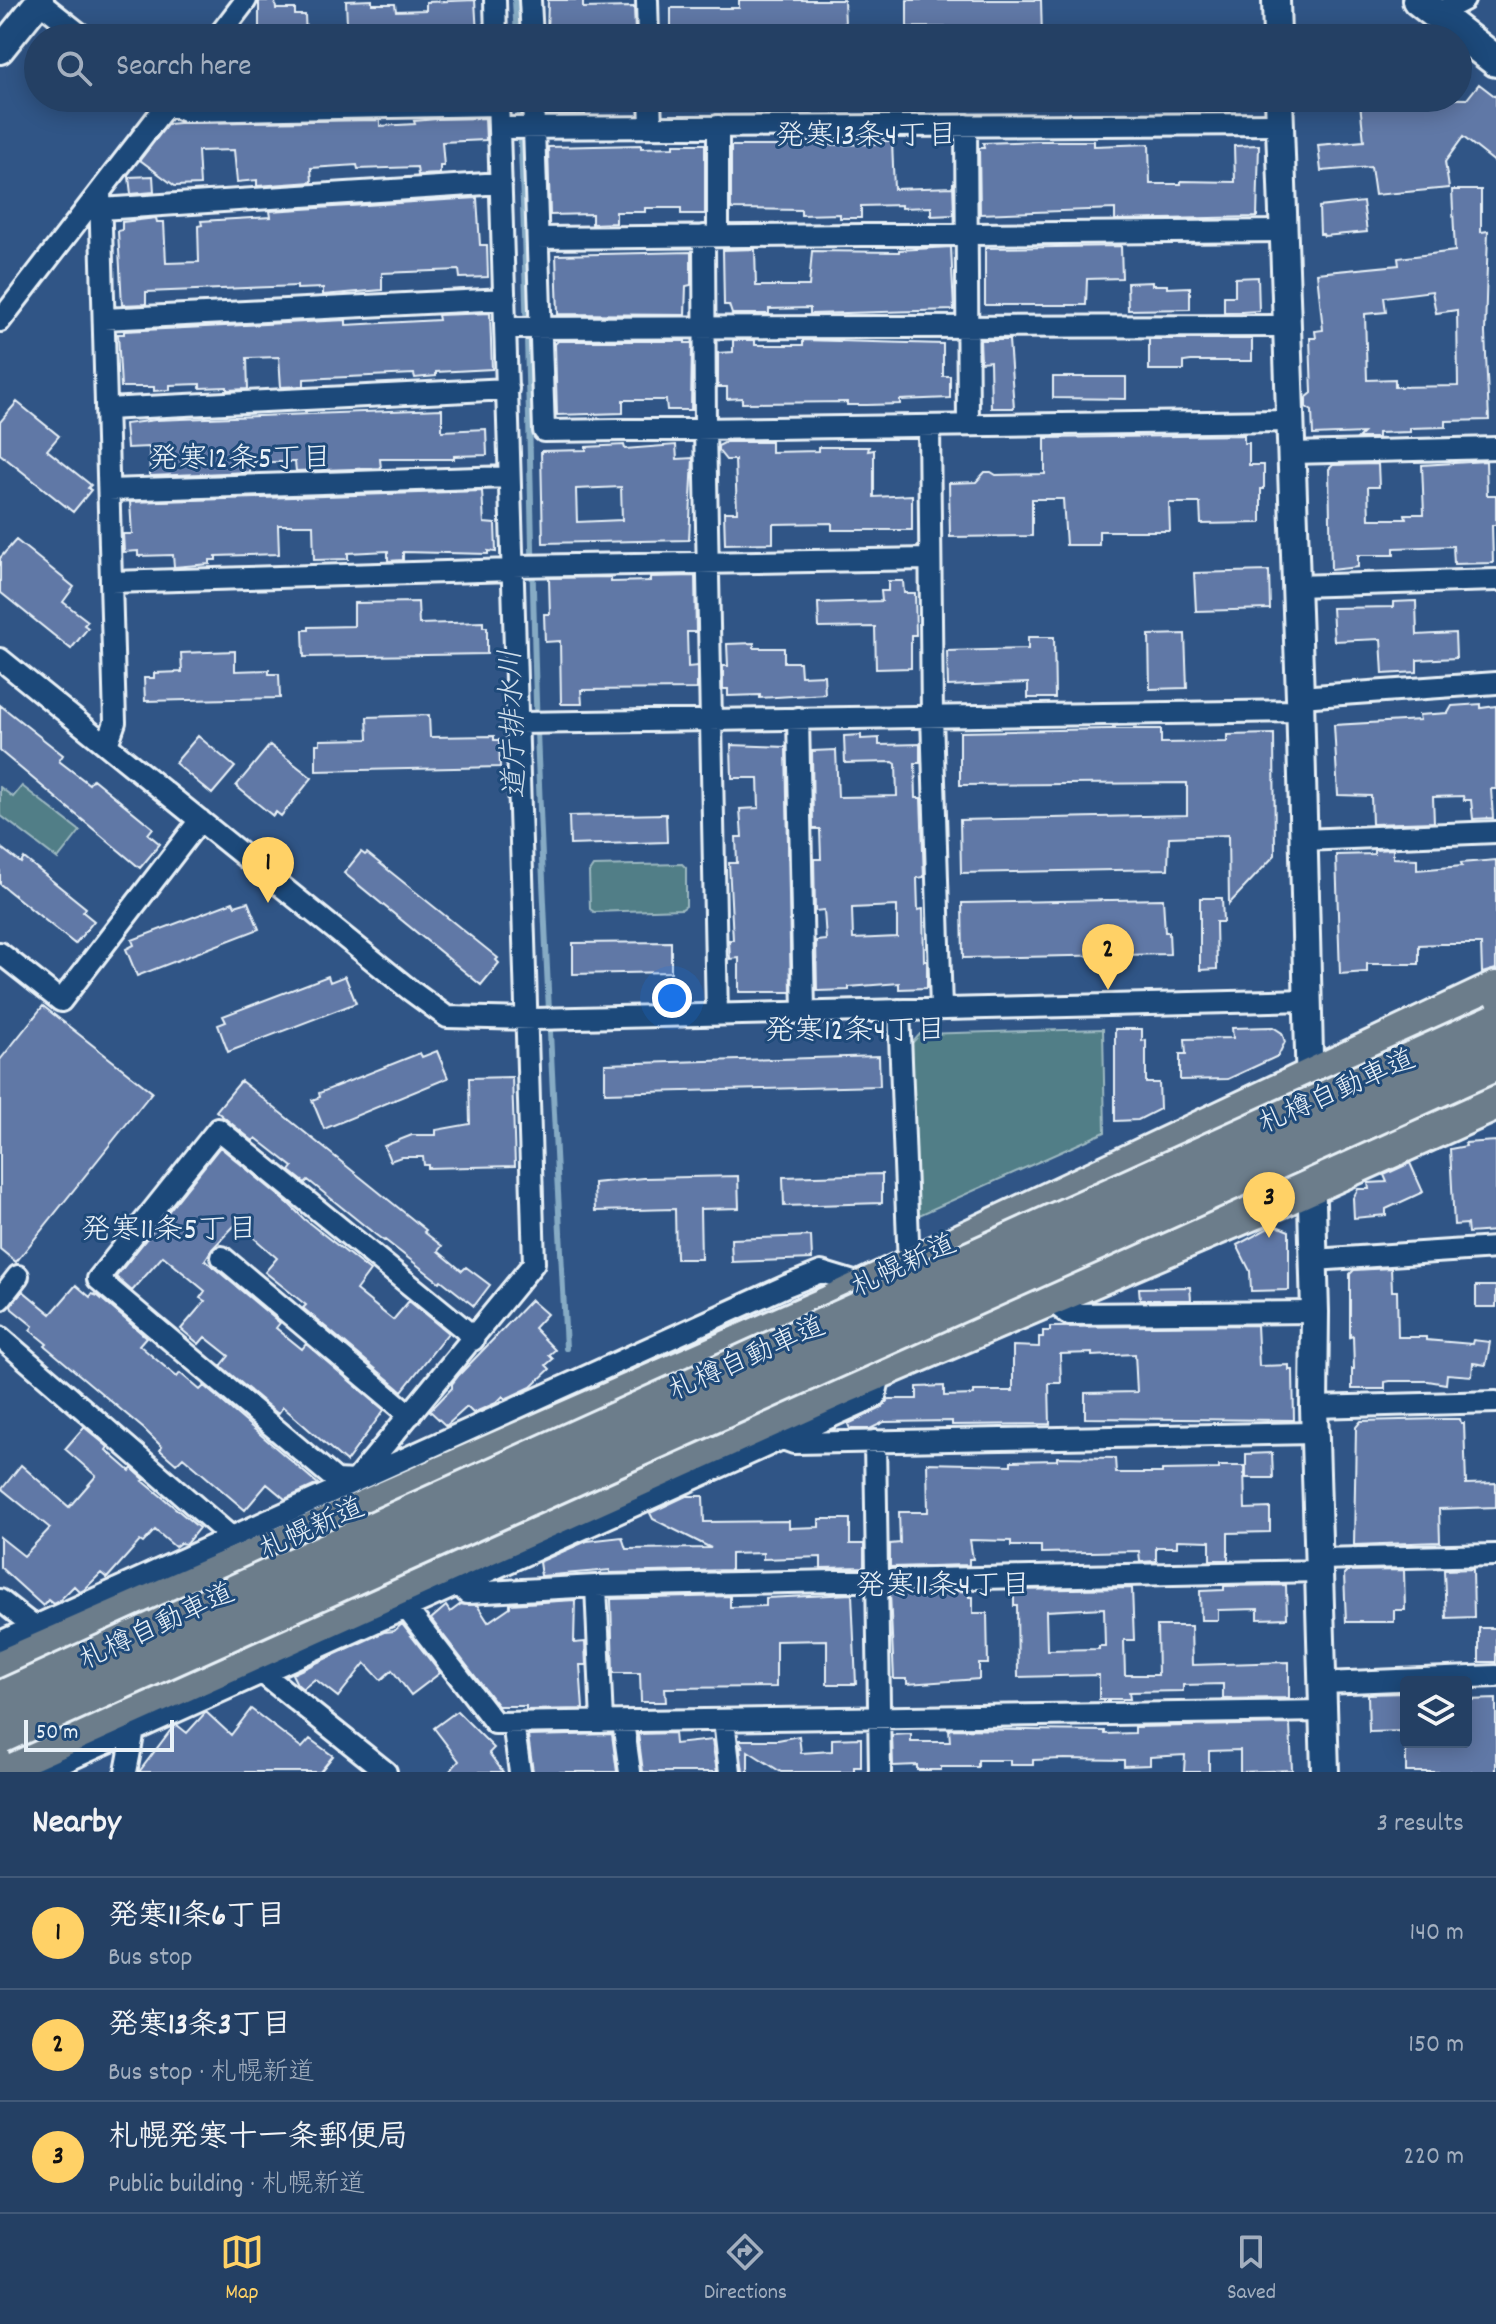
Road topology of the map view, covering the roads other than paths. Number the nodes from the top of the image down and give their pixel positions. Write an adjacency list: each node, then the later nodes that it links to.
1 (39, 0): 9 (street); 17 (street)
2 (246, 0): 10 (street)
3 (495, 0): 11 (street)
4 (530, 0): 12 (street)
5 (647, 0): 13 (street)
6 (1276, 0): 14 (street)
7 (1464, 0): 8 (street)
8 (1427, 7): 15 (main road)
9 (68, 24)
10 (228, 24)
11 (496, 24)
12 (531, 24)
13 (648, 24)
14 (1277, 24)
15 (1449, 24)
16 (1472, 42): 18 (main road)
17 (0, 50)
18 (1496, 61)
19 (158, 112): 30 (street)
20 (506, 112): 28 (street)
21 (525, 112): 28 (street)
22 (650, 112): 26 (street)
23 (1258, 112): 25 (street)
24 (1280, 112): 31 (street)
25 (966, 125): 27 (street); 32 (street)
26 (651, 126): 27 (street); 28 (street)
27 (718, 126): 33 (street)
28 (517, 127): 29 (street); 34 (street)
29 (501, 183): 30 (street); 35 (street)
30 (100, 200): 36 (street); 37 (street)
31 (1284, 231): 32 (street); 39 (street)
32 (969, 234): 33 (street); 38 (street)
33 (711, 236): 34 (street); 40 (street)
34 (538, 238): 41 (street)
35 (505, 299): 36 (street); 41 (street)
36 (104, 319): 43 (street)
37 (0, 321)
38 (967, 326): 39 (street); 40 (street); 45 (street)
39 (1287, 326): 44 (street)
40 (705, 327): 41 (street); 47 (street)
41 (523, 328): 42 (street); 47 (street)
42 (508, 389): 43 (street); 50 (street)
43 (106, 409): 51 (street)
44 (1290, 421): 45 (street); 49 (street)
45 (968, 425): 46 (street)
46 (929, 426): 47 (street); 52 (street)
47 (705, 429): 53 (street)
48 (1496, 448): 49 (street)
49 (1291, 453): 57 (street)
50 (509, 477): 51 (street); 54 (street)
51 (109, 490): 56 (street)
52 (930, 559): 53 (street); 61 (street)
53 (709, 563): 54 (street); 63 (street)
54 (522, 566): 56 (street); 64 (street)
55 (1496, 580): 57 (street)
56 (111, 582): 65 (street)
57 (1296, 586): 60 (street)
58 (0, 659): 65 (street)
59 (1496, 683): 60 (street)
60 (1300, 704): 61 (street); 68 (street)
61 (932, 716): 62 (street); 72 (street)
62 (798, 718): 63 (street); 74 (street)
63 (713, 720): 64 (street); 75 (street)
64 (531, 722): 76 (street)
65 (107, 745): 66 (street)
66 (200, 820): 69 (street); 76 (street)
67 (1496, 832): 68 (street)
68 (1303, 840): 71 (street)
69 (0, 953)
70 (1496, 989): 79 (highway, 札幌新道)
71 (1307, 1000): 72 (street); 79 (street)
72 (941, 1009): 73 (street)
73 (899, 1010): 74 (street); 85 (street)
74 (804, 1012): 75 (street)
75 (717, 1015): 76 (street)
76 (531, 1019): 92 (street)
77 (1496, 1023): 115 (highway, 札樽自動車道, bridge)
78 (1496, 1061): 123 (highway, 札樽自動車道, bridge)
79 (1309, 1077): 81 (street); 85 (highway, 札幌新道)
80 (1496, 1103): 81 (highway)
81 (1312, 1186): 84 (street); 89 (highway)
82 (1496, 1248): 84 (street)
83 (222, 1257): 96 (street)
84 (1314, 1260): 90 (street)
85 (909, 1266): 87 (highway, 札幌新道)
86 (18, 1276): 88 (street)
87 (867, 1286): 99 (street); 111 (highway, 札幌新道)
88 (0, 1299)
89 (1049, 1299): 90 (street); 93 (highway)
90 (1315, 1312): 95 (street)
91 (0, 1337): 101 (street)
92 (473, 1340): 96 (street); 100 (street)
93 (881, 1370): 97 (street); 124 (highway)
94 (1496, 1402): 95 (street)
95 (1314, 1420): 98 (street); 103 (street)
96 (403, 1423): 99 (street); 100 (street)
97 (783, 1438): 98 (street); 105 (street)
98 (875, 1441): 104 (street)
99 (417, 1453): 100 (street)
100 (355, 1481): 101 (street)
101 (231, 1537): 109 (street)
102 (1496, 1555): 103 (street)
103 (1318, 1565): 104 (street); 114 (street)
104 (877, 1579): 106 (street); 117 (street)
105 (460, 1584): 106 (street); 108 (street)
106 (596, 1586): 119 (street)
107 (0, 1600): 109 (street)
108 (406, 1608): 112 (street); 121 (street)
109 (33, 1626): 110 (street)
110 (0, 1642)
111 (0, 1668)
112 (261, 1672): 122 (street); 127 (street)
113 (1496, 1676): 114 (street)
114 (1324, 1683): 116 (street)
115 (0, 1701)
116 (1323, 1711): 117 (street); 132 (street)
117 (879, 1719): 118 (street); 131 (street)
118 (724, 1720): 120 (street); 130 (street)
119 (602, 1722): 120 (street); 121 (street)
120 (623, 1722): 129 (street)
121 (513, 1723): 128 (street)
122 (134, 1730): 125 (street); 126 (street)
123 (0, 1734)
124 (0, 1767)
125 (42, 1772)
126 (126, 1772)
127 (386, 1772)
128 (520, 1772)
129 (630, 1772)
130 (730, 1772)
131 (880, 1772)
132 (1325, 1772)

